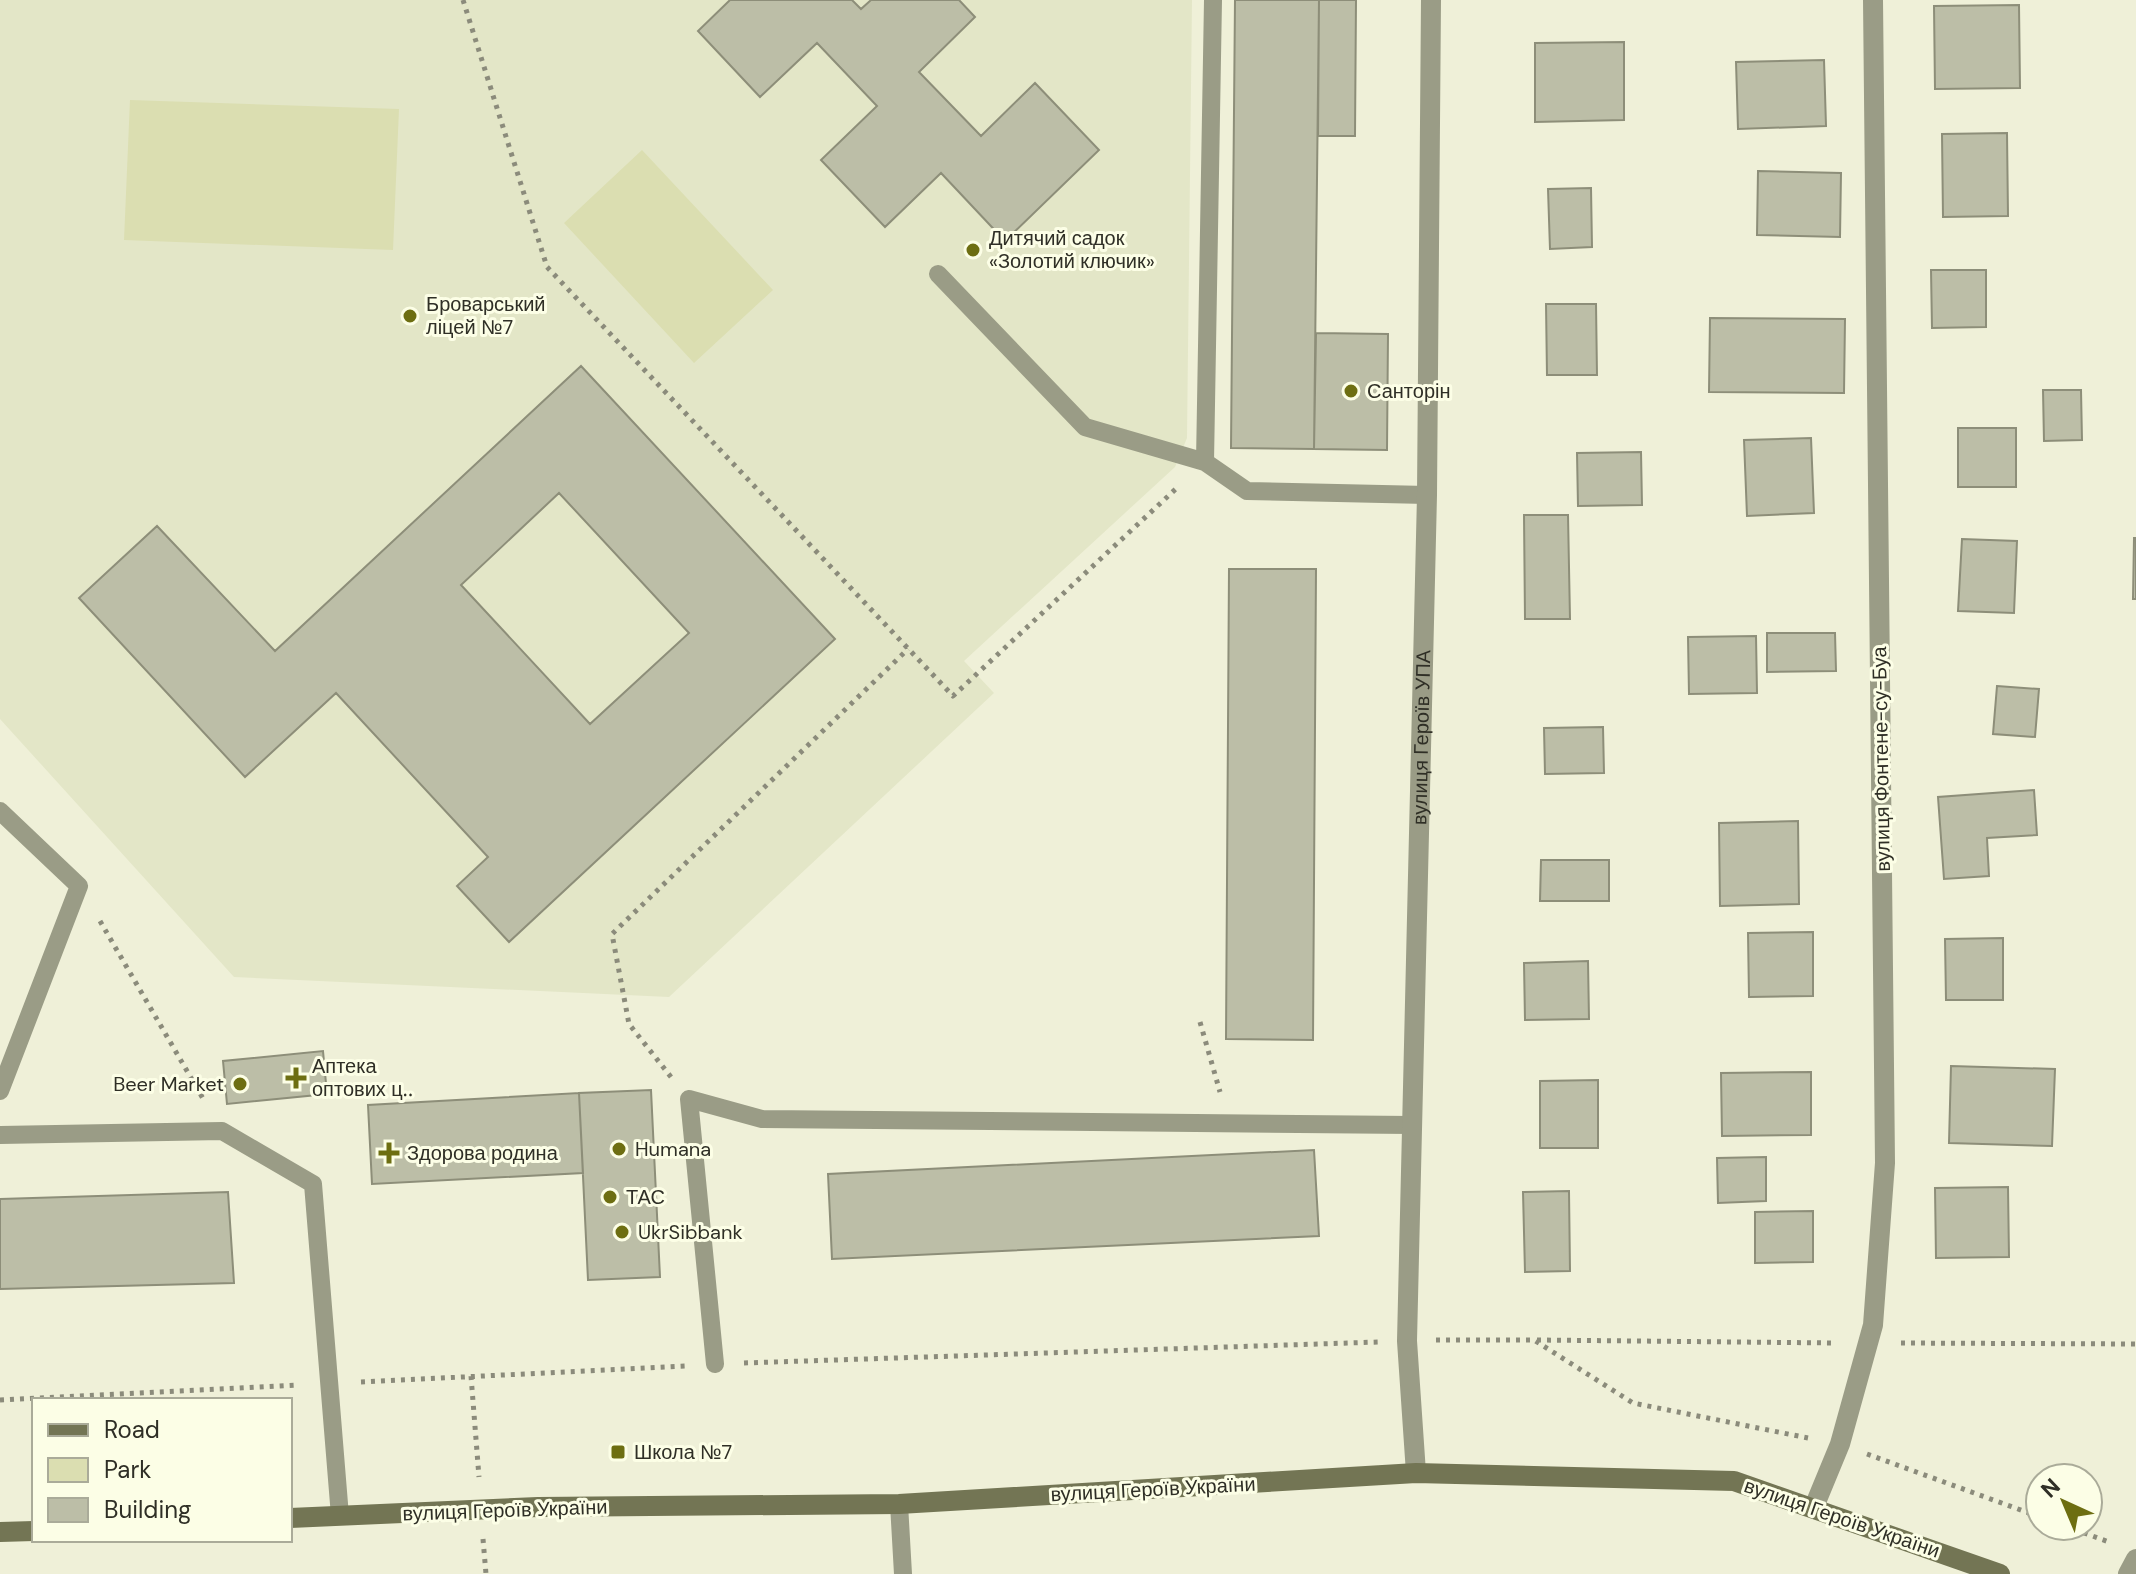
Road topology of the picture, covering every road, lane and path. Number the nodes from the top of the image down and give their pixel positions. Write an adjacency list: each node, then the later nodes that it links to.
1 (463, 0): 8 (path)
2 (1213, 0): 6 (lane)
3 (1431, 0): 7 (street, вулиця Героїв УПА)
4 (1873, 0): 24 (street, вулиця Фонтене-су-Буа)
5 (938, 274): 6 (lane)
6 (1205, 462): 7 (lane); 8 (path)
7 (1427, 495): 15 (street, вулиця Героїв УПА)
8 (908, 649): 13 (path)
9 (0, 811): 10 (lane)
10 (79, 886): 12 (lane); 16 (path)
11 (1200, 1022): 14 (path)
12 (0, 1091)
13 (689, 1099): 14 (lane); 19 (lane)
14 (1229, 1124): 15 (lane)
15 (1412, 1125): 18 (street, вулиця Героїв УПА)
16 (222, 1131): 17 (lane); 20 (lane)
17 (0, 1135)
18 (1407, 1341): 19 (path); 24 (path); 25 (street, вулиця Героїв УПА)
19 (715, 1364): 20 (path)
20 (329, 1384): 22 (path); 29 (lane)
21 (32, 1398): 23 (path)
22 (41, 1398)
23 (0, 1400)
24 (1840, 1444): 27 (street, вулиця Фонтене-су-Буа); 28 (path)
25 (1416, 1473): 26 (main road, вулиця Героїв України); 27 (main road, вулиця Героїв України)
26 (899, 1504): 29 (main road, вулиця Героїв України); 35 (lane)
27 (1814, 1507): 36 (main road, вулиця Героїв України)
28 (2024, 1511)
29 (340, 1516): 30 (main road, вулиця Героїв України)
30 (292, 1518)
31 (32, 1531): 32 (main road)
32 (0, 1532)
33 (2103, 1542): 34 (path)
34 (2129, 1553): 37 (street)
35 (903, 1574)
36 (2000, 1574)
37 (2128, 1574)

